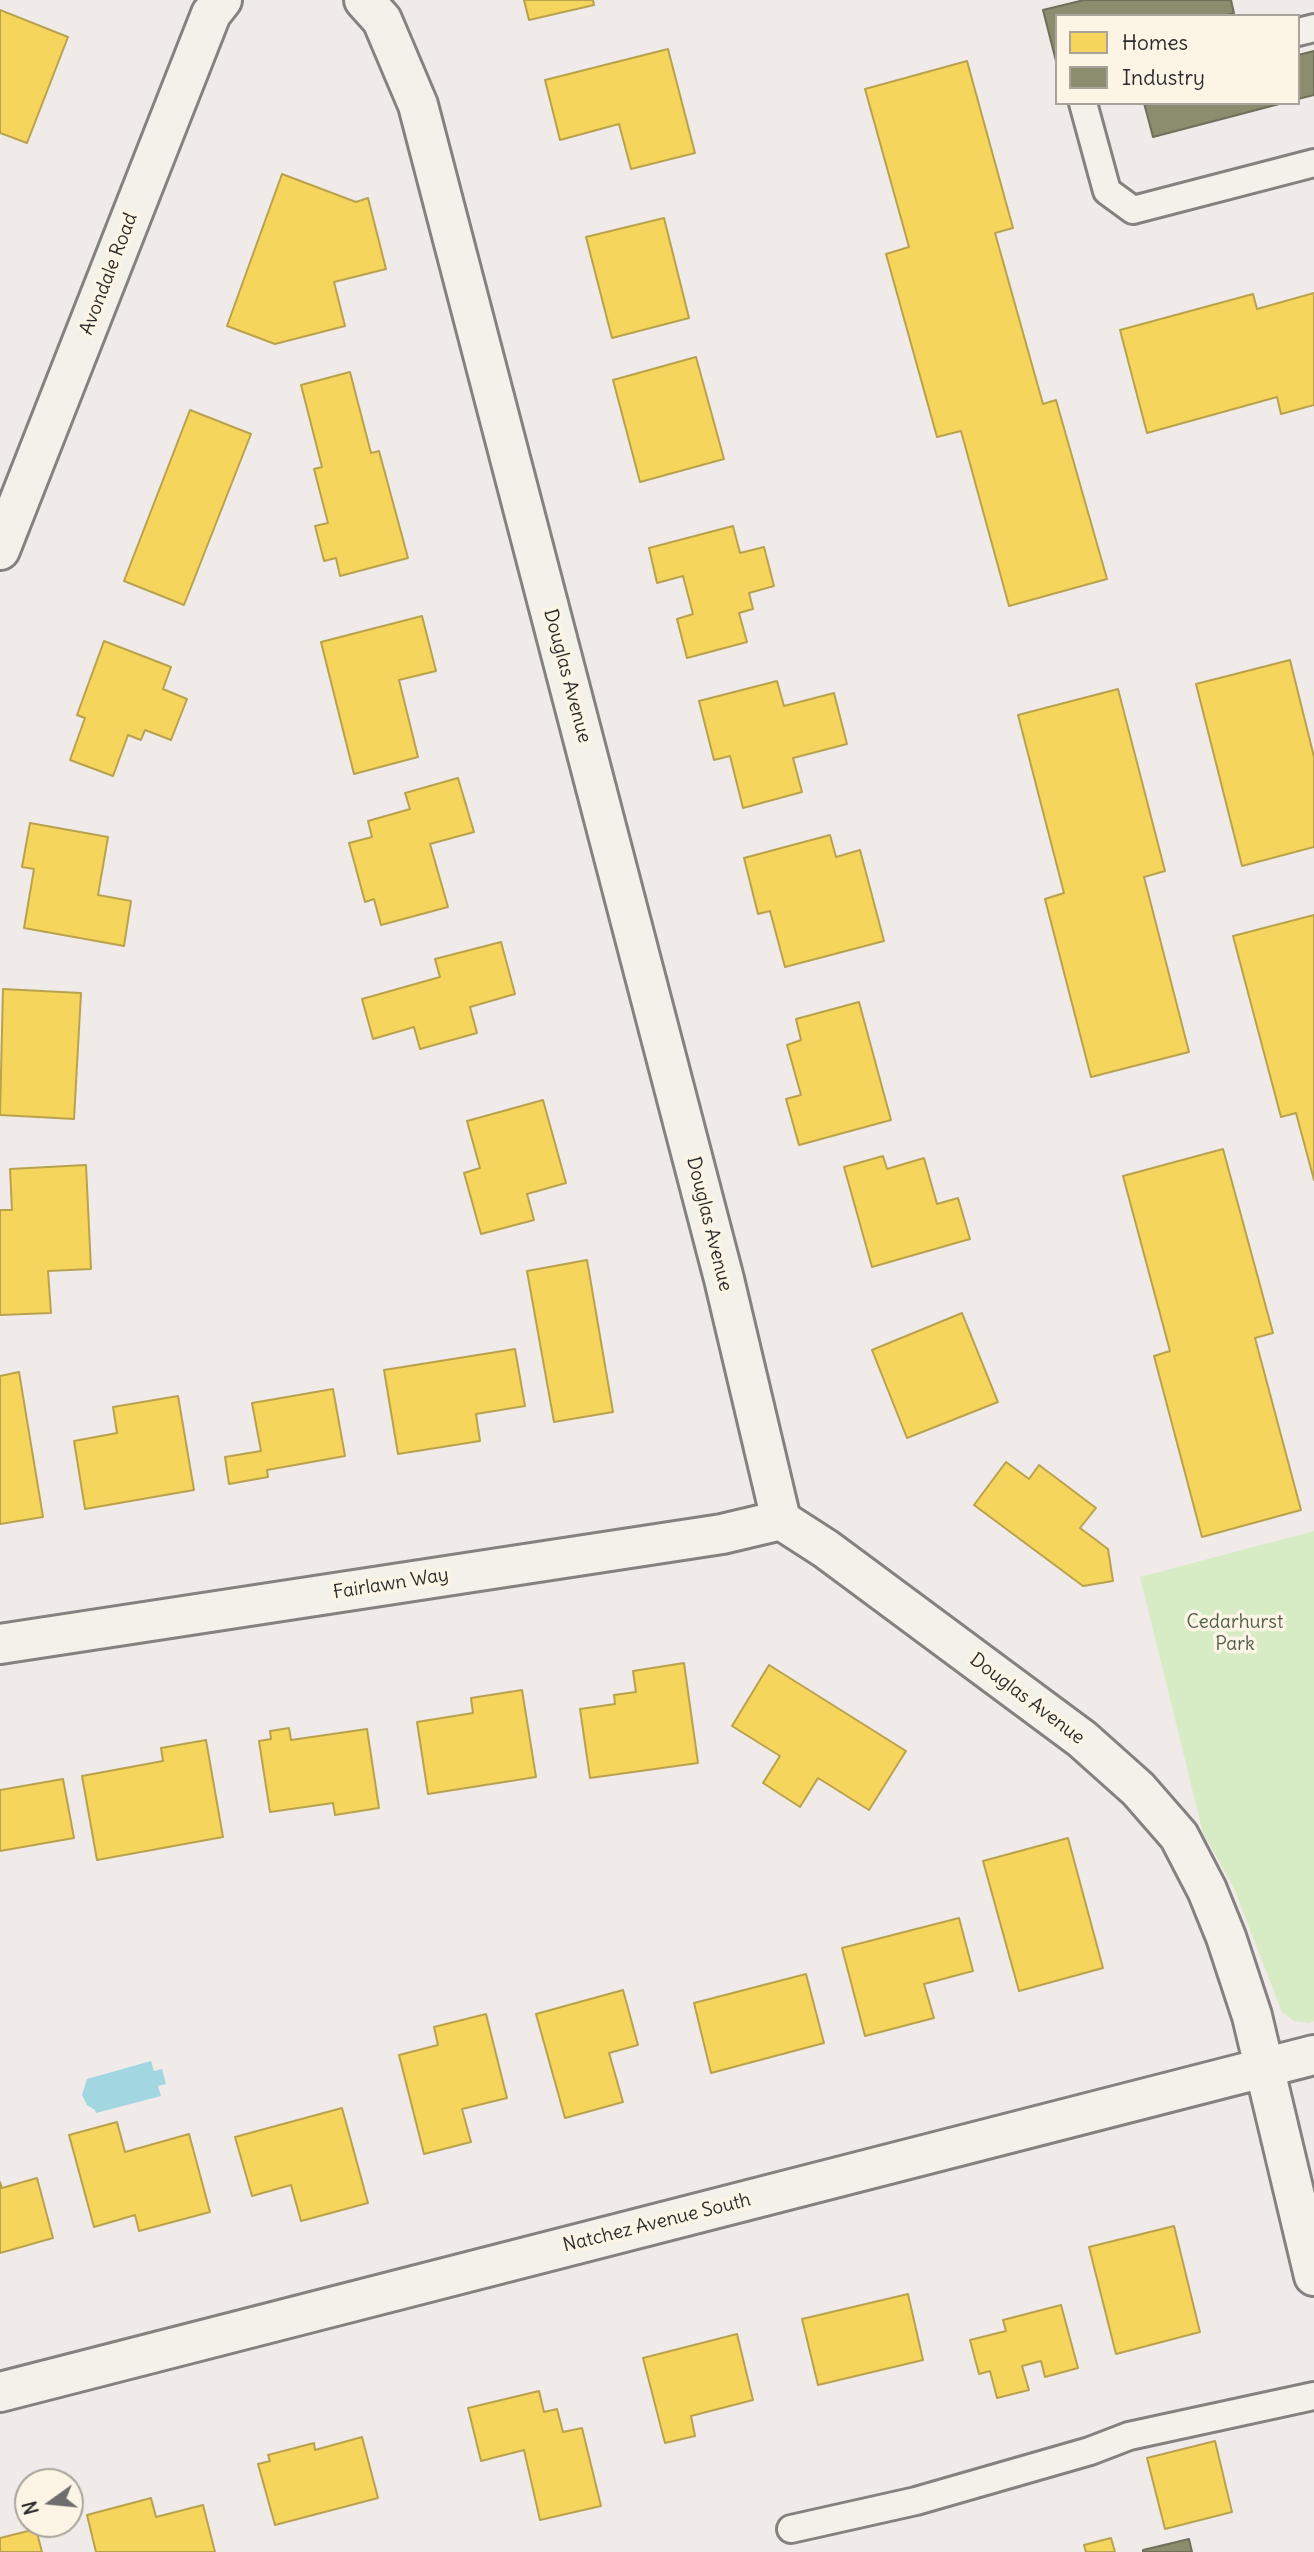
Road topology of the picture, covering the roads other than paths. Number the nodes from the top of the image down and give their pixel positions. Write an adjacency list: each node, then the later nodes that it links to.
1 (222, 0): 5 (street, Avondale Road)
2 (363, 0): 6 (street, Douglas Avenue)
3 (1084, 105): 4 (lane)
4 (1314, 163)
5 (0, 550)
6 (781, 1520): 7 (street, Fairlawn Way); 9 (street, Douglas Avenue)
7 (0, 1644)
8 (1314, 2055): 9 (street, Natchez Avenue South)
9 (1263, 2067): 10 (street, Douglas Avenue); 11 (street, Natchez Avenue South)
10 (1314, 2276)
11 (0, 2392)
12 (1314, 2396): 13 (lane)
13 (791, 2529)

